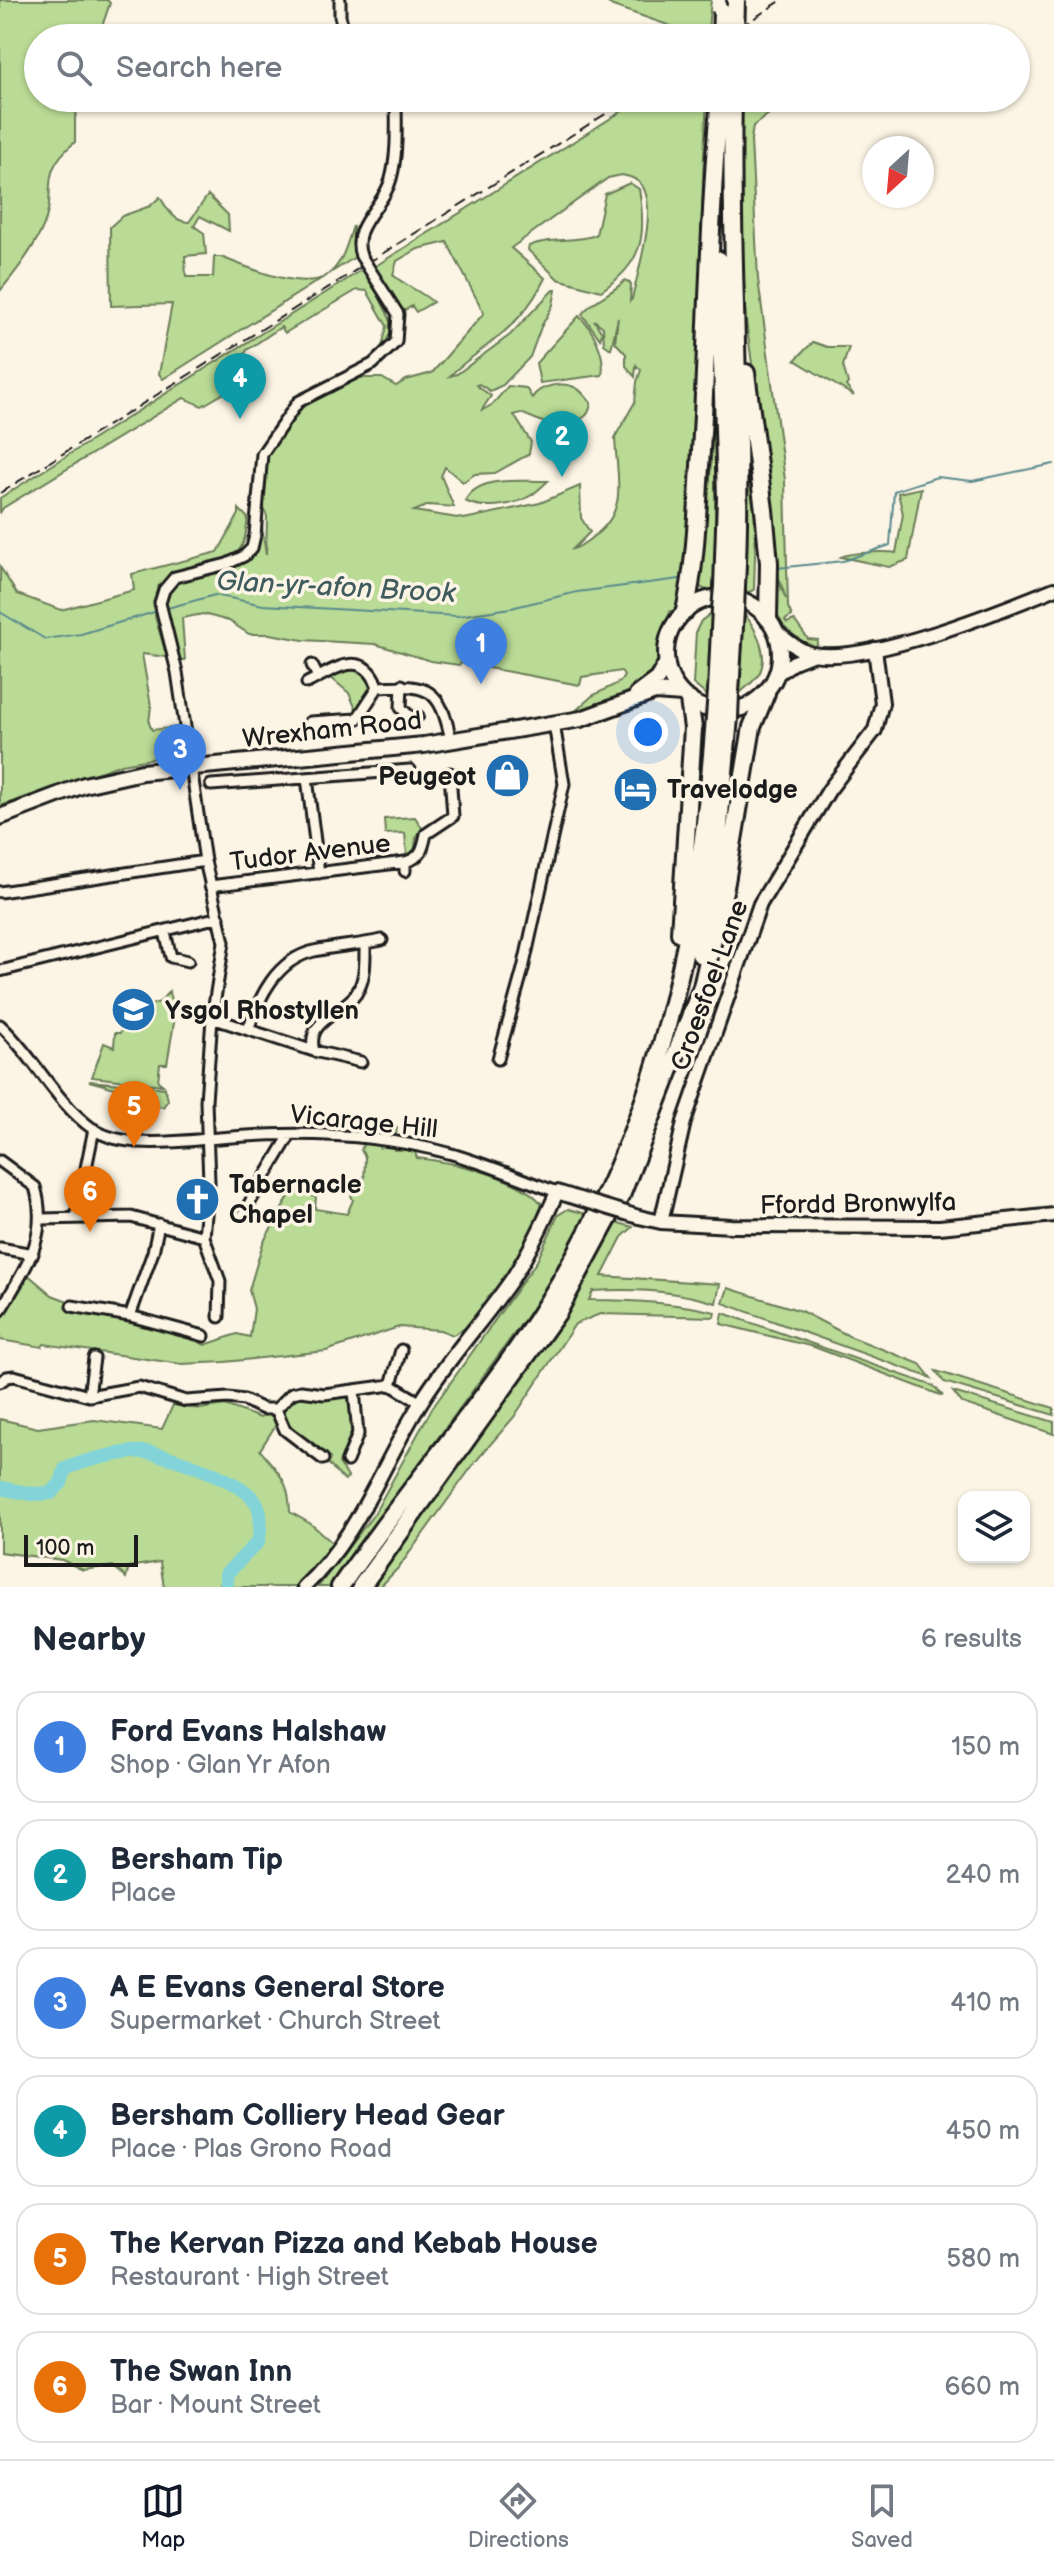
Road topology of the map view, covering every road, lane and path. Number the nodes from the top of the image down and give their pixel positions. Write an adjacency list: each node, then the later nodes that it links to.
1 (340, 0): 3 (street)
2 (736, 0): 4 (highway, bridge)
3 (342, 24)
4 (735, 24)
5 (396, 112): 33 (street, bridge)
6 (718, 112): 8 (highway)
7 (733, 112): 9 (highway)
8 (718, 119): 10 (highway); 12 (highway)
9 (732, 244): 10 (highway); 13 (highway)
10 (729, 587): 28 (highway, bridge)
11 (1054, 589): 14 (main road)
12 (685, 611): 13 (main road); 16 (main road)
13 (772, 625): 15 (main road); 18 (main road)
14 (875, 649): 15 (main road); 68 (main road, Croesfoel Lane)
15 (814, 654): 18 (main road)
16 (666, 664): 24 (main road); 25 (main road, Wrexham Road)
17 (312, 665): 19 (street)
18 (777, 674): 23 (main road)
19 (318, 677): 20 (street); 22 (street)
20 (307, 683)
21 (402, 685): 22 (street); 27 (street); 32 (street)
22 (378, 687): 29 (street)
23 (766, 693): 24 (main road); 55 (highway)
24 (686, 697): 25 (main road, Wrexham Road); 51 (highway)
25 (624, 703): 31 (main road, Wrexham Road)
26 (329, 708): 29 (street)
27 (418, 716)
28 (722, 717): 51 (highway); 55 (highway)
29 (330, 719): 30 (street)
30 (310, 722)
31 (554, 724): 32 (main road, Wrexham Road); 57 (street)
32 (451, 740): 33 (main road, Wrexham Road)
33 (193, 768): 39 (main road, Wrexham Road); 41 (street)
34 (410, 770): 35 (street)
35 (307, 778): 37 (street); 42 (street)
36 (447, 778): 38 (street)
37 (211, 785)
38 (453, 816): 40 (street); 42 (street, Tudor Avenue)
39 (0, 817)
40 (464, 820)
41 (205, 861): 43 (street); 44 (street)
42 (319, 873): 43 (street, Tudor Avenue)
43 (210, 886): 45 (street)
44 (0, 892)
45 (219, 917): 46 (street); 52 (street)
46 (165, 932): 49 (street); 50 (street)
47 (382, 940): 48 (street)
48 (365, 944): 54 (street); 56 (street)
49 (188, 961)
50 (0, 971)
51 (672, 1014): 89 (highway)
52 (212, 1018): 54 (street); 61 (street)
53 (0, 1025): 59 (street)
54 (248, 1030): 56 (street)
55 (681, 1037): 90 (highway)
56 (314, 1051): 58 (street)
57 (498, 1059)
58 (361, 1062)
59 (94, 1129): 61 (street, Vicarage Hill); 66 (street)
60 (290, 1135): 61 (street, Vicarage Hill); 63 (street, Vicarage Hill); 64 (street)
61 (206, 1139): 70 (street)
62 (4, 1164): 67 (street)
63 (557, 1192): 68 (main road, Ffordd Bronwylfa, bridge); 84 (main road)
64 (243, 1214)
65 (1054, 1215): 68 (main road, Ffordd Bronwylfa)
66 (76, 1217): 67 (street); 69 (street)
67 (41, 1219): 72 (street)
68 (661, 1222)
69 (159, 1224): 70 (street); 75 (street)
70 (204, 1237): 76 (street)
71 (0, 1248): 72 (street)
72 (33, 1254): 74 (street)
73 (72, 1306): 75 (street)
74 (0, 1311)
75 (130, 1316): 77 (street)
76 (219, 1317)
77 (204, 1336)
78 (401, 1350): 81 (street)
79 (94, 1358): 83 (street)
80 (3, 1376): 83 (street)
81 (391, 1385): 82 (street); 84 (street)
82 (354, 1390): 85 (street); 87 (street)
83 (89, 1396): 85 (street)
84 (421, 1403): 88 (main road)
85 (276, 1409): 86 (street)
86 (323, 1459)
87 (347, 1461)
88 (304, 1587)
89 (340, 1587)
90 (361, 1587)

